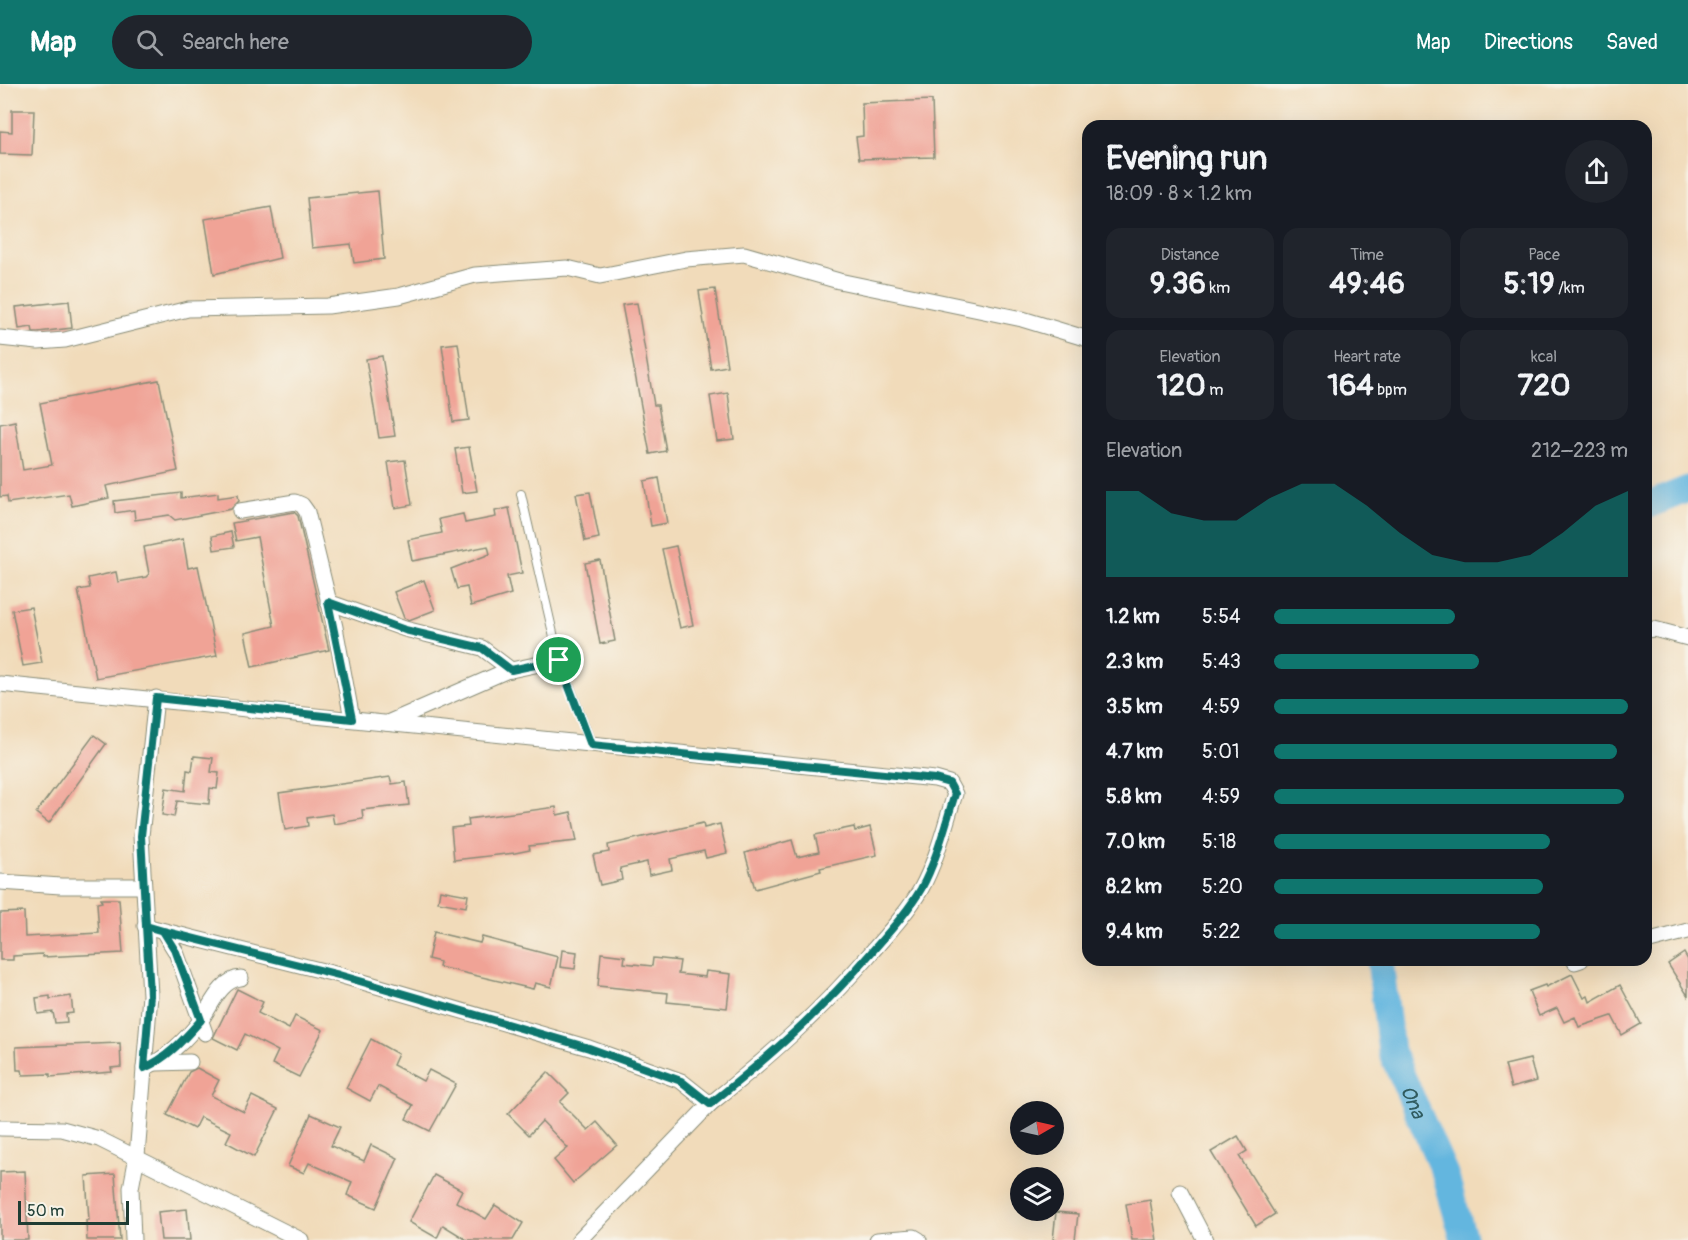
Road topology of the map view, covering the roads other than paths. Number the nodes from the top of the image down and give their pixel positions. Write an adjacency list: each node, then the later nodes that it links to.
1 (1082, 337): 2 (street)
2 (0, 338)
3 (521, 494): 8 (lane)
4 (240, 511): 5 (street)
5 (328, 602): 9 (street); 12 (street)
6 (1652, 629): 7 (street)
7 (1688, 638)
8 (559, 660): 9 (street); 14 (lane)
9 (511, 670): 13 (street)
10 (0, 684): 11 (street)
11 (156, 698): 12 (street); 16 (street)
12 (352, 719): 13 (street)
13 (387, 723): 14 (street)
14 (591, 745): 25 (street)
15 (0, 882): 16 (street)
16 (143, 886): 17 (street)
17 (146, 926): 18 (street); 24 (street)
18 (163, 931): 22 (street); 25 (street)
19 (1688, 931): 20 (street)
20 (1652, 940)
21 (241, 978): 22 (street)
22 (203, 1027): 24 (street)
23 (190, 1062): 24 (street)
24 (150, 1065): 27 (street)
25 (710, 1104): 31 (street)
26 (0, 1128): 27 (street)
27 (137, 1156): 29 (street); 30 (street)
28 (1180, 1192): 34 (street)
29 (133, 1240)
30 (301, 1240)
31 (579, 1240)
32 (877, 1240): 33 (street)
33 (919, 1240)
34 (1205, 1240)

